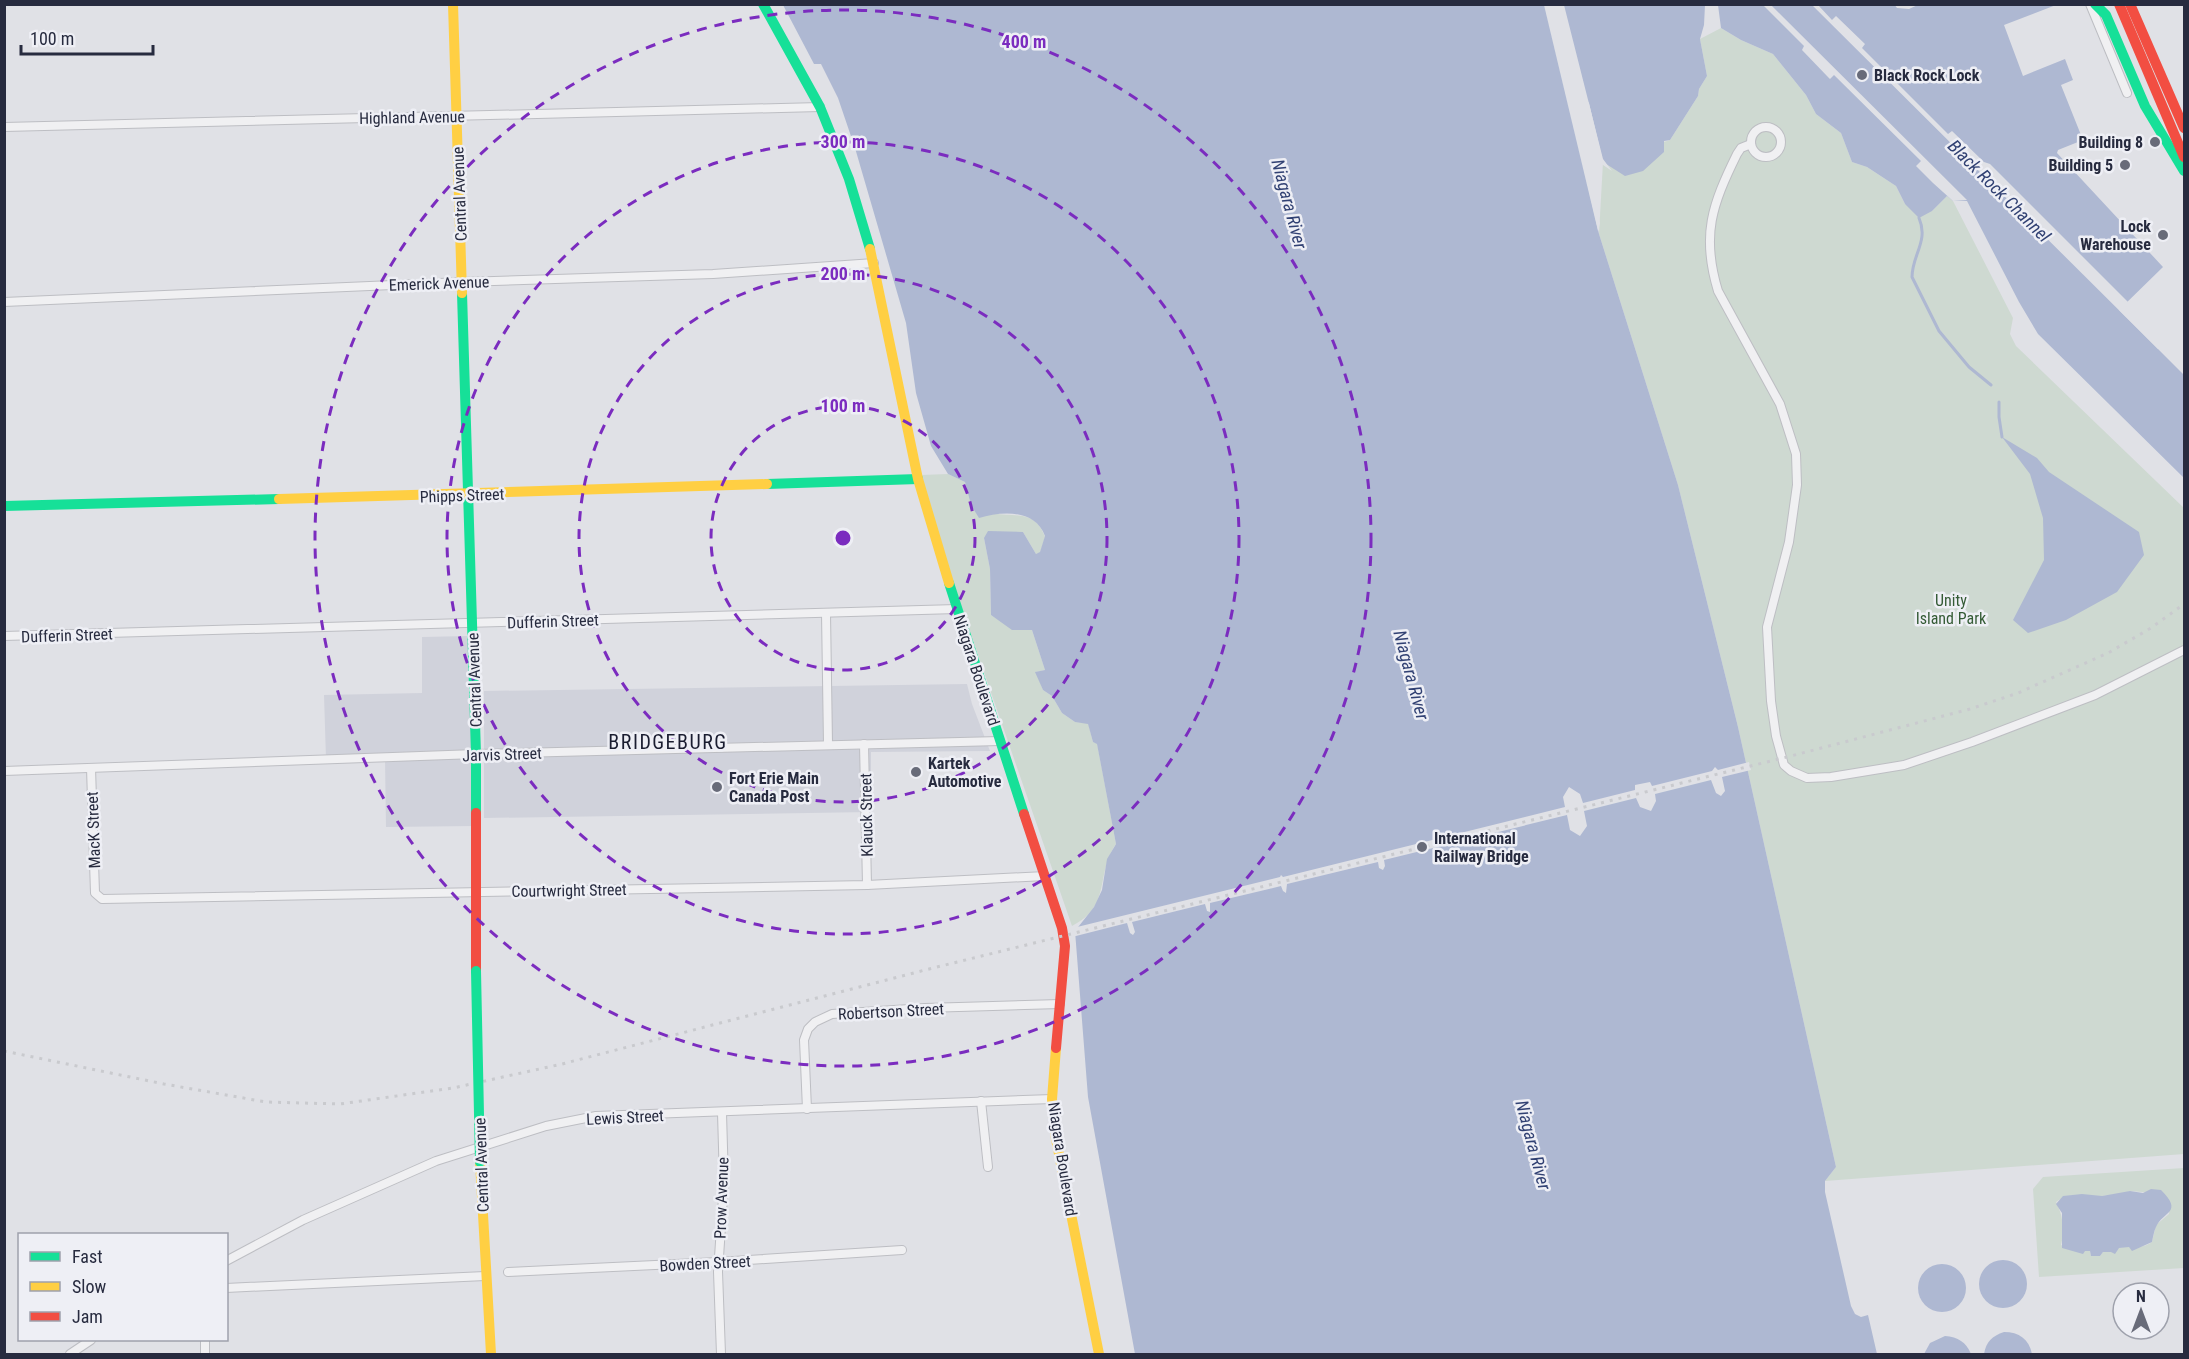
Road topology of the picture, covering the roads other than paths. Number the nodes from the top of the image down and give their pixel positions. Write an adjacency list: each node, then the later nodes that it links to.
1 (453, 4): 9 (main road, Central Avenue)
2 (763, 4): 8 (main road, Niagara Boulevard)
3 (2090, 4): 7 (street)
4 (2095, 4): 14 (main road)
5 (2119, 4): 13 (main road)
6 (2130, 4): 11 (main road)
7 (2127, 93)
8 (820, 107): 9 (street, Highland Avenue); 15 (main road, Niagara Boulevard)
9 (457, 116): 10 (street, Highland Avenue); 16 (main road, Central Avenue)
10 (4, 127)
11 (2184, 128)
12 (1751, 144): 12 (street); 25 (street)
13 (2184, 157)
14 (2184, 171)
15 (874, 263): 16 (street, Emerick Avenue); 18 (main road, Niagara Boulevard)
16 (462, 282): 17 (street, Emerick Avenue); 19 (main road, Central Avenue)
17 (4, 302)
18 (918, 479): 19 (main road, Phipps Street); 21 (main road, Niagara Boulevard)
19 (467, 495): 20 (main road, Phipps Street); 23 (main road, Central Avenue)
20 (4, 506)
21 (957, 609): 22 (street, Dufferin Street); 26 (main road, Niagara Boulevard)
22 (826, 613): 23 (street, Dufferin Street); 27 (street)
23 (472, 623): 24 (street, Dufferin Street); 29 (main road, Central Avenue)
24 (4, 636)
25 (2184, 650)
26 (1000, 741): 28 (street, Jarvis Street); 32 (main road, Niagara Boulevard)
27 (828, 744): 28 (street, Jarvis Street); 29 (street, Jarvis Street)
28 (864, 744): 33 (street, Klauck Street)
29 (476, 754): 30 (street, Jarvis Street); 34 (main road, Central Avenue)
30 (91, 768): 31 (street, Jarvis Street); 35 (street, MacK Street)
31 (4, 771)
32 (1046, 876): 33 (street, Courtwright Street); 36 (main road, Niagara Boulevard)
33 (867, 885): 34 (street, Courtwright Street)
34 (477, 892): 35 (street, Courtwright Street); 46 (main road, Central Avenue, bridge)
35 (95, 893)
36 (1060, 1004): 37 (main road, Niagara Boulevard); 39 (street, Robertson Street)
37 (1052, 1099): 38 (street, Lewis Street); 52 (main road, Niagara Boulevard)
38 (981, 1101): 39 (street, Lewis Street); 41 (street)
39 (807, 1109): 40 (street, Lewis Street)
40 (722, 1113): 43 (street, Lewis Street); 44 (street, Prow Avenue)
41 (988, 1167)
42 (902, 1250): 44 (street, Bowden Street)
43 (228, 1260)
44 (718, 1262): 45 (street, Bowden Street); 51 (street, Prow Avenue)
45 (508, 1272)
46 (485, 1276): 47 (street); 50 (main road, Central Avenue)
47 (228, 1288)
48 (90, 1341): 49 (street)
49 (70, 1354)
50 (491, 1354)
51 (721, 1354)
52 (1100, 1354)

